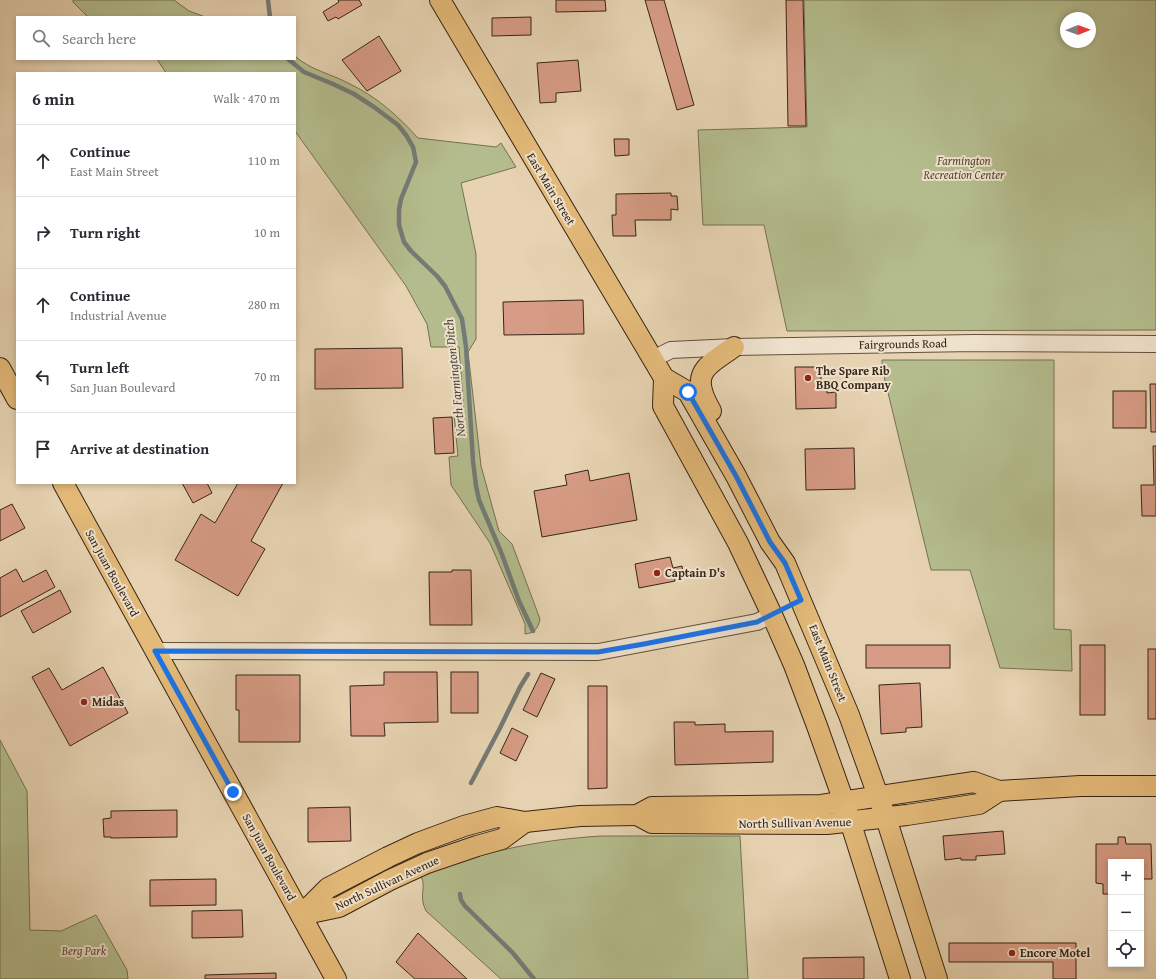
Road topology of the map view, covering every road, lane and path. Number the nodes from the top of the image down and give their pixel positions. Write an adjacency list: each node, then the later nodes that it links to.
1 (440, 0): 4 (main road, East Main Street)
2 (1156, 344): 3 (street, Fairgrounds Road)
3 (734, 347): 4 (street, Fairgrounds Road); 9 (main road)
4 (653, 359): 6 (main road, East Main Street)
5 (0, 368): 7 (main road)
6 (664, 378): 9 (main road, East Main Street); 11 (main road)
7 (16, 397)
8 (64, 484): 12 (main road, San Juan Boulevard)
9 (785, 563): 10 (main road, East Main Street)
10 (801, 600): 11 (main road); 15 (main road, East Main Street)
11 (772, 615): 12 (street); 16 (main road)
12 (155, 651): 20 (main road, San Juan Boulevard)
13 (1156, 786): 14 (main road, North Sullivan Avenue)
14 (998, 791): 15 (main road, North Sullivan Avenue); 18 (main road, North Sullivan Avenue)
15 (879, 797): 16 (main road, North Sullivan Avenue); 18 (main road, East Main Street)
16 (844, 802): 17 (main road, North Sullivan Avenue); 19 (main road)
17 (637, 815): 19 (main road, North Sullivan Avenue); 20 (main road, North Sullivan Avenue)
18 (886, 818): 19 (main road, North Sullivan Avenue); 21 (main road, East Main Street)
19 (850, 822): 23 (main road)
20 (301, 915): 22 (main road, San Juan Boulevard)
21 (932, 978)
22 (336, 979)
23 (900, 979)

